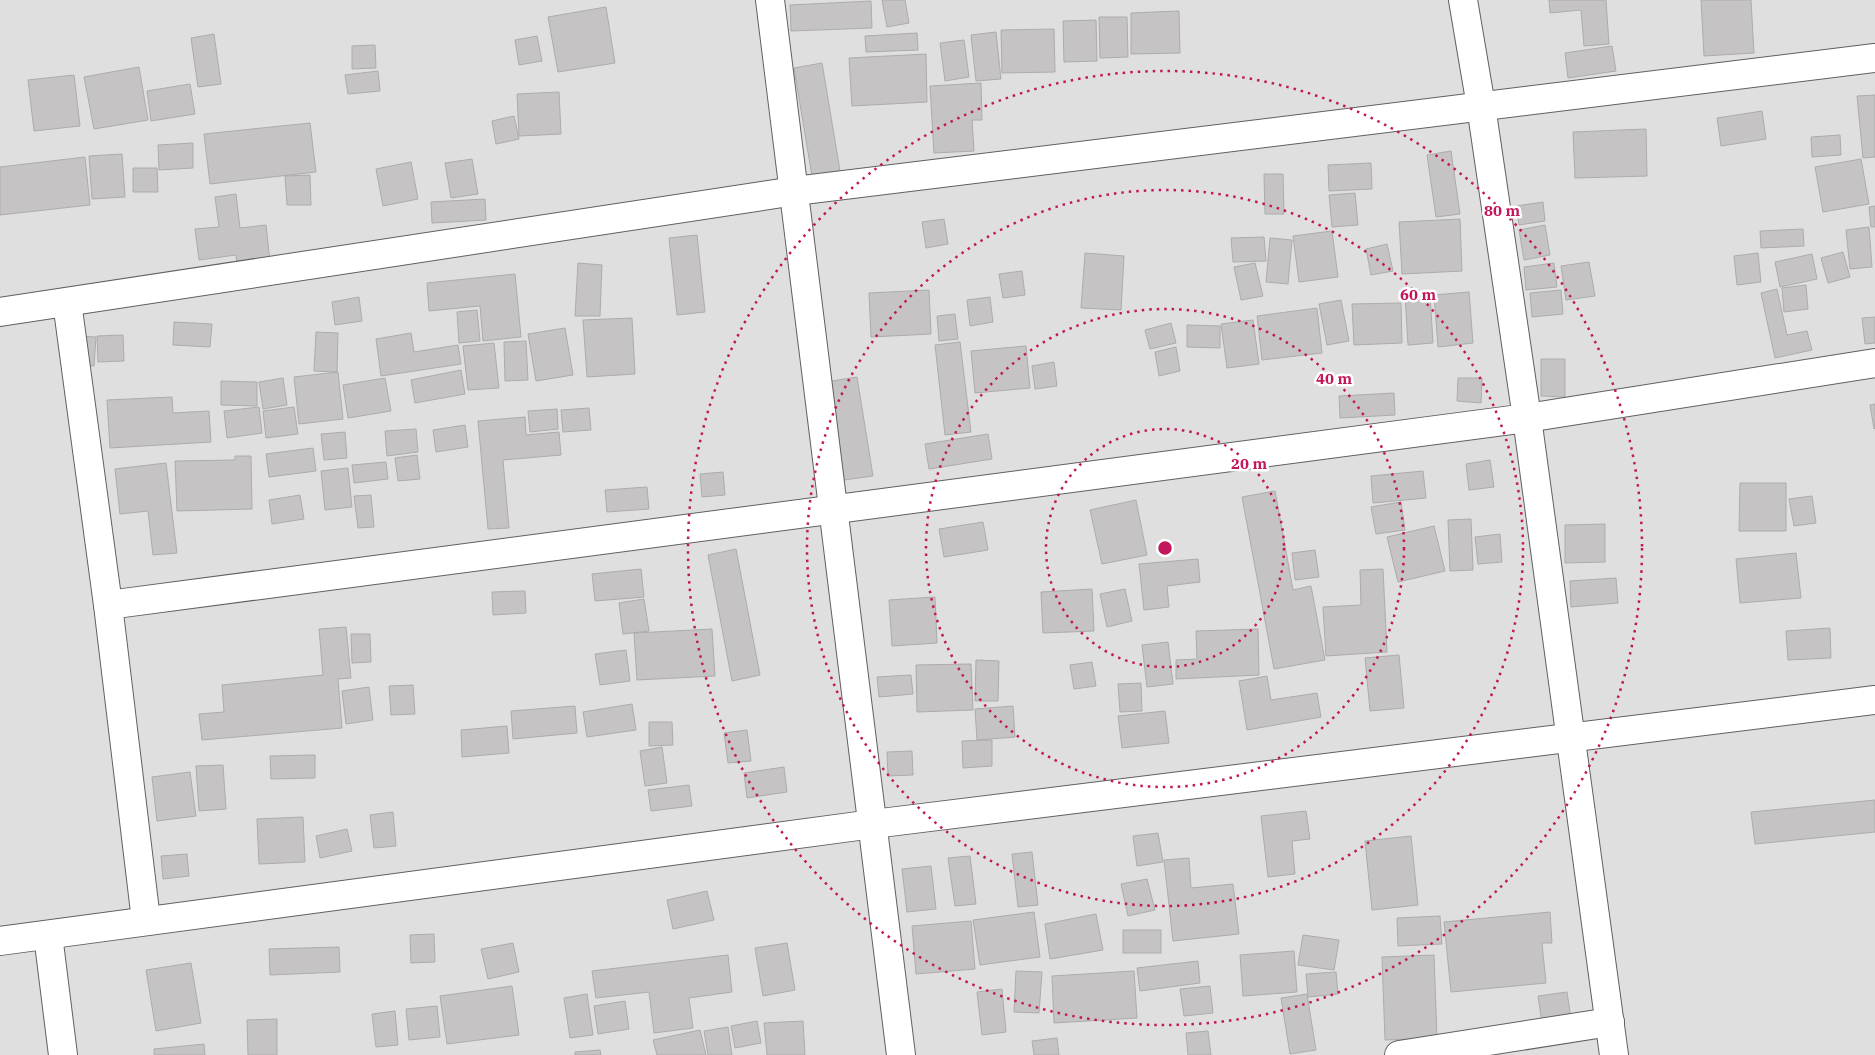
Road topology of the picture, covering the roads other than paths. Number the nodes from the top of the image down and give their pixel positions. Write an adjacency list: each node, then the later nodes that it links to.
1 (770, 0): 5 (street)
2 (1463, 0): 4 (street)
3 (1875, 58): 4 (street)
4 (1481, 106): 5 (street); 9 (street)
5 (795, 191): 6 (street); 10 (street)
6 (67, 302): 7 (street); 11 (street)
7 (0, 312)
8 (1875, 363): 9 (street)
9 (1527, 418): 10 (street); 13 (street)
10 (833, 509): 11 (street); 14 (street)
11 (108, 605): 15 (street)
12 (1875, 700): 13 (street)
13 (1571, 736): 14 (street); 18 (street)
14 (872, 824): 15 (street); 20 (street)
15 (146, 920): 16 (street)
16 (48, 935): 17 (street); 19 (street)
17 (0, 941)
18 (1610, 1022): 21 (street); 22 (street)
19 (63, 1055)
20 (901, 1055)
21 (1399, 1055)
22 (1614, 1055)

